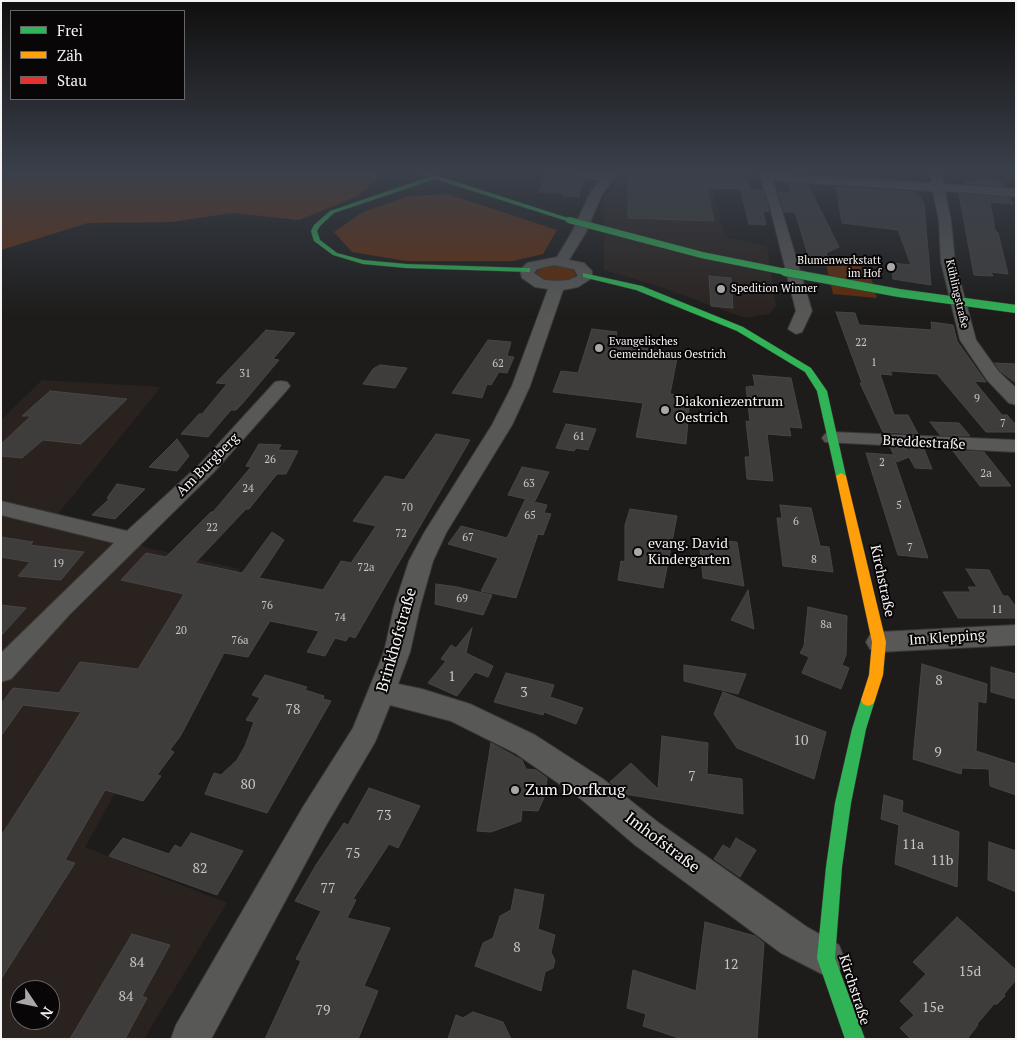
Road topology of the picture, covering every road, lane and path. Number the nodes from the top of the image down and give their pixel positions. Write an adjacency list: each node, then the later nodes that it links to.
1 (321, 222): 7 (main road)
2 (575, 222): 10 (main road, bridge)
3 (584, 222): 6 (street)
4 (780, 222): 11 (street)
5 (943, 222): 13 (street, Kühlingstraße)
6 (561, 262): 7 (street); 8 (street)
7 (527, 270): 9 (street)
8 (586, 275): 9 (street); 14 (main road, Kirchstraße)
9 (557, 286): 21 (street, Brinkhofstraße)
10 (1016, 310)
11 (796, 329)
12 (282, 386): 17 (street, Am Burgberg)
13 (1016, 399)
14 (832, 438): 15 (street, Breddestraße); 19 (main road, Kirchstraße)
15 (1016, 446)
16 (1, 508): 17 (street)
17 (131, 540): 20 (street, Am Burgberg)
18 (1016, 635): 19 (street, Im Klepping)
19 (879, 642): 22 (main road, Kirchstraße)
20 (1, 671)
21 (383, 692): 22 (street, Imhofstraße); 23 (street, Brinkhofstraße)
22 (826, 958): 24 (main road, Kirchstraße)
23 (190, 1039)
24 (855, 1039)

